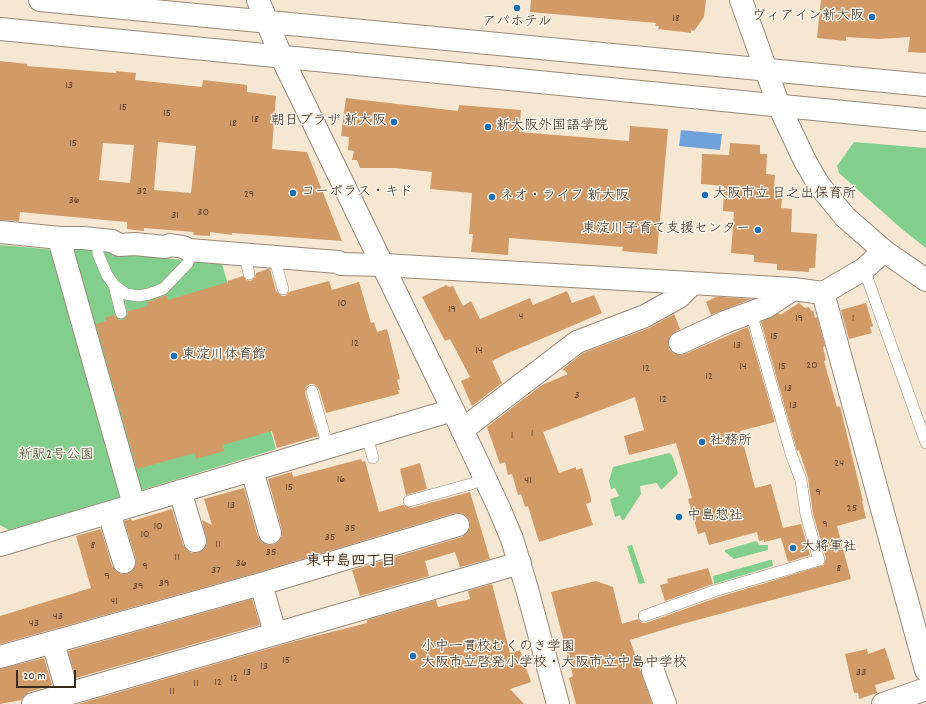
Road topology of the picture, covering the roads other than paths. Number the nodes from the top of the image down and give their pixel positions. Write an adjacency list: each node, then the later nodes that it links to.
1 (40, 0): 4 (street)
2 (258, 0): 4 (street)
3 (741, 0): 7 (street)
4 (267, 23): 6 (street); 7 (street)
5 (0, 29): 6 (street)
6 (281, 56): 9 (street); 17 (street)
7 (765, 68): 8 (street); 9 (street)
8 (926, 84)
9 (779, 106): 10 (street); 15 (street)
10 (926, 120)
11 (0, 232): 12 (street)
12 (60, 238): 13 (street); 39 (street)
13 (98, 240): 14 (street); 20 (lane)
14 (189, 250): 16 (street); 20 (lane)
15 (884, 251): 18 (street); 19 (street)
16 (274, 257): 17 (street); 22 (lane)
17 (384, 265): 21 (street); 29 (street)
18 (864, 269): 24 (street); 32 (lane)
19 (926, 280)
20 (114, 284): 26 (lane)
21 (692, 284): 23 (street); 30 (street)
22 (283, 289)
23 (793, 289): 24 (street); 25 (street)
24 (823, 293): 52 (street)
25 (751, 312): 27 (street); 48 (lane)
26 (121, 313)
27 (680, 343)
28 (312, 391): 33 (lane)
29 (453, 410): 30 (street); 31 (street)
30 (462, 430): 36 (street)
31 (367, 436): 33 (street); 34 (lane)
32 (926, 443)
33 (328, 447): 35 (street)
34 (373, 458)
35 (252, 470): 37 (street); 42 (street)
36 (486, 478): 38 (lane); 46 (street)
37 (180, 491): 39 (street); 43 (street)
38 (409, 501)
39 (134, 505): 40 (street)
40 (109, 513): 44 (street); 45 (street)
41 (458, 525): 47 (street)
42 (270, 533)
43 (195, 541)
44 (0, 545)
45 (124, 562)
46 (520, 563): 49 (street); 57 (street)
47 (261, 584): 49 (street); 50 (street)
48 (644, 616)
49 (275, 633): 55 (street)
50 (54, 643): 51 (street); 55 (street)
51 (0, 657)
52 (926, 670)
53 (653, 671): 58 (street)
54 (926, 689): 59 (street)
55 (68, 694): 56 (street)
56 (33, 704)
57 (558, 704)
58 (665, 704)
59 (883, 704)

